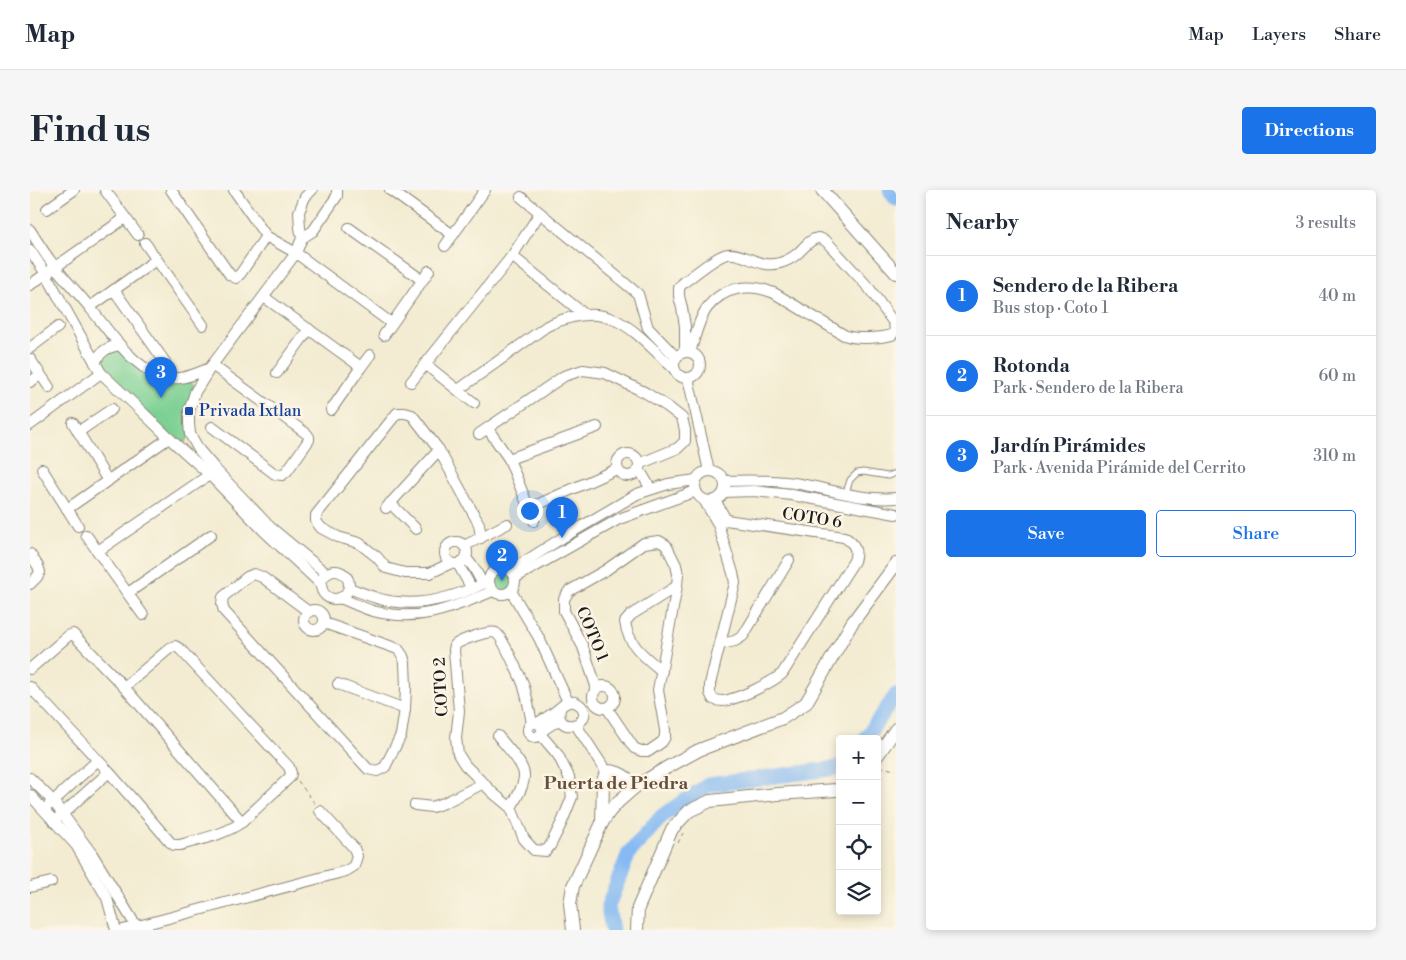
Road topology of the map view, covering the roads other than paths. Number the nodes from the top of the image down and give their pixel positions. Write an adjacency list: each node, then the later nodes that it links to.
1 (74, 190): 11 (street)
2 (105, 190): 13 (street)
3 (171, 190): 17 (street)
4 (234, 190): 17 (street)
5 (337, 190): 18 (street)
6 (390, 190): 16 (street)
7 (484, 190): 16 (street)
8 (822, 190): 26 (street)
9 (306, 192): 18 (street)
10 (521, 197): 12 (street)
11 (48, 209)
12 (540, 213): 22 (street); 34 (street)
13 (125, 218): 23 (street); 24 (street)
14 (349, 228): 28 (street)
15 (30, 230): 24 (street)
16 (453, 235): 19 (street)
17 (266, 236): 21 (street)
18 (302, 238): 21 (street)
19 (445, 246)
20 (30, 250): 27 (street)
21 (296, 253): 31 (street); 35 (street)
22 (512, 256): 33 (street); 48 (street)
23 (156, 260): 30 (street); 36 (street)
24 (55, 268): 27 (street); 32 (street)
25 (429, 271): 28 (street)
26 (896, 273)
27 (46, 274): 29 (street); 47 (street)
28 (422, 280): 35 (street)
29 (30, 285)
30 (114, 290): 32 (street); 46 (street)
31 (264, 297): 38 (street); 50 (street)
32 (90, 307): 41 (street)
33 (584, 314): 39 (street); 60 (street)
34 (645, 321): 39 (street); 43 (street)
35 (391, 324): 40 (street)
36 (203, 325)
37 (58, 327): 42 (street)
38 (309, 329): 49 (street); 53 (street)
39 (633, 331): 51 (street)
40 (384, 335)
41 (120, 345): 47 (street); 55 (street)
42 (30, 348)
43 (683, 353): 43 (street); 51 (street); 56 (street)
44 (370, 355): 49 (street)
45 (30, 359): 54 (street)
46 (165, 362)
47 (95, 363): 52 (street)
48 (425, 364): 58 (street); 60 (street)
49 (360, 366): 64 (street)
50 (211, 367): 55 (street); 61 (street); 67 (street)
51 (674, 368): 56 (street)
52 (102, 373): 65 (street); 69 (street)
53 (277, 373)
54 (40, 375): 57 (street); 59 (street)
55 (186, 378): 61 (street)
56 (688, 378): 74 (street)
57 (30, 382)
58 (411, 382)
59 (49, 387)
60 (458, 390): 62 (street)
61 (195, 392): 68 (street)
62 (474, 403)
63 (112, 409): 79 (street)
64 (331, 410)
65 (30, 425)
66 (597, 426): 71 (street)
67 (212, 427)
68 (190, 434): 69 (street); 75 (street)
69 (173, 441): 75 (street); 79 (street)
70 (439, 450): 95 (street); 98 (street); 103 (street)
71 (509, 459): 72 (street); 88 (street)
72 (639, 467): 76 (street); 76 (street); 81 (street)
73 (42, 469): 89 (street)
74 (709, 471): 78 (street); 80 (street)
75 (213, 472): 100 (street); 105 (street); 114 (street)
76 (621, 472): 83 (street); 88 (street)
77 (896, 473): 84 (lane)
78 (696, 480): 81 (street); 82 (street)
79 (108, 481): 89 (street)
80 (724, 486): 84 (street); 87 (street); 90 (street)
81 (651, 489): 83 (street)
82 (696, 491): 86 (street); 106 (street)
83 (637, 494): 106 (street)
84 (846, 494): 85 (street)
85 (896, 498)
86 (704, 500): 87 (street); 92 (street)
87 (716, 500): 92 (street)
88 (530, 508): 91 (street)
89 (67, 509): 94 (street)
90 (896, 514)
91 (534, 521)
92 (722, 522): 118 (street, COTO 6); 118 (street, COTO 6)
93 (507, 524): 98 (street)
94 (78, 526)
95 (416, 529)
96 (86, 535): 100 (street)
97 (211, 536): 113 (street)
98 (481, 538): 99 (street)
99 (464, 546): 103 (street); 103 (street)
100 (98, 551): 113 (street)
101 (30, 554): 107 (street)
102 (789, 560): 118 (street)
103 (458, 562): 108 (street); 111 (street)
104 (896, 564): 138 (street)
105 (327, 574): 110 (street); 114 (street)
106 (512, 574): 108 (street); 112 (street)
107 (30, 584)
108 (489, 585): 111 (street); 112 (street); 114 (street)
109 (677, 586): 120 (street); 120 (street); 124 (street, COTO 1)
110 (349, 588): 111 (street); 114 (street)
111 (472, 589)
112 (511, 591): 125 (street)
113 (128, 593): 116 (street)
114 (329, 593): 115 (street); 117 (street)
115 (311, 611): 117 (street); 117 (street); 126 (street)
116 (143, 615)
117 (323, 619): 126 (street)
118 (721, 644)
119 (30, 669): 123 (street)
120 (662, 671): 124 (street, COTO 1)
121 (338, 684): 126 (street)
122 (30, 687): 133 (street)
123 (124, 687): 150 (street); 150 (street)
124 (599, 701): 125 (street); 127 (street)
125 (567, 708): 127 (street); 128 (street); 129 (street)
126 (405, 709)
127 (584, 714): 128 (street)
128 (576, 725): 135 (street)
129 (538, 728): 137 (street, COTO 2); 145 (street)
130 (896, 729): 132 (street)
131 (498, 736): 145 (street)
132 (881, 750)
133 (98, 760): 134 (street); 142 (street)
134 (109, 772): 148 (street); 150 (street)
135 (606, 772): 138 (street); 140 (street)
136 (30, 778): 142 (street)
137 (484, 783): 144 (street); 145 (street)
138 (636, 787): 143 (street)
139 (836, 790): 159 (street)
140 (604, 792): 143 (street); 151 (street)
141 (30, 795): 146 (street)
142 (53, 801): 146 (street); 148 (street)
143 (618, 802): 151 (street)
144 (415, 805)
145 (511, 808)
146 (43, 810): 149 (street)
147 (320, 811): 155 (street)
148 (62, 813): 149 (street); 154 (street)
149 (54, 820): 154 (street)
150 (242, 822)
151 (602, 823): 158 (street)
152 (51, 882): 153 (street)
153 (30, 887)
154 (111, 895): 155 (street); 156 (street)
155 (136, 928): 157 (street)
156 (116, 930)
157 (123, 930)
158 (573, 930)
159 (637, 930)

